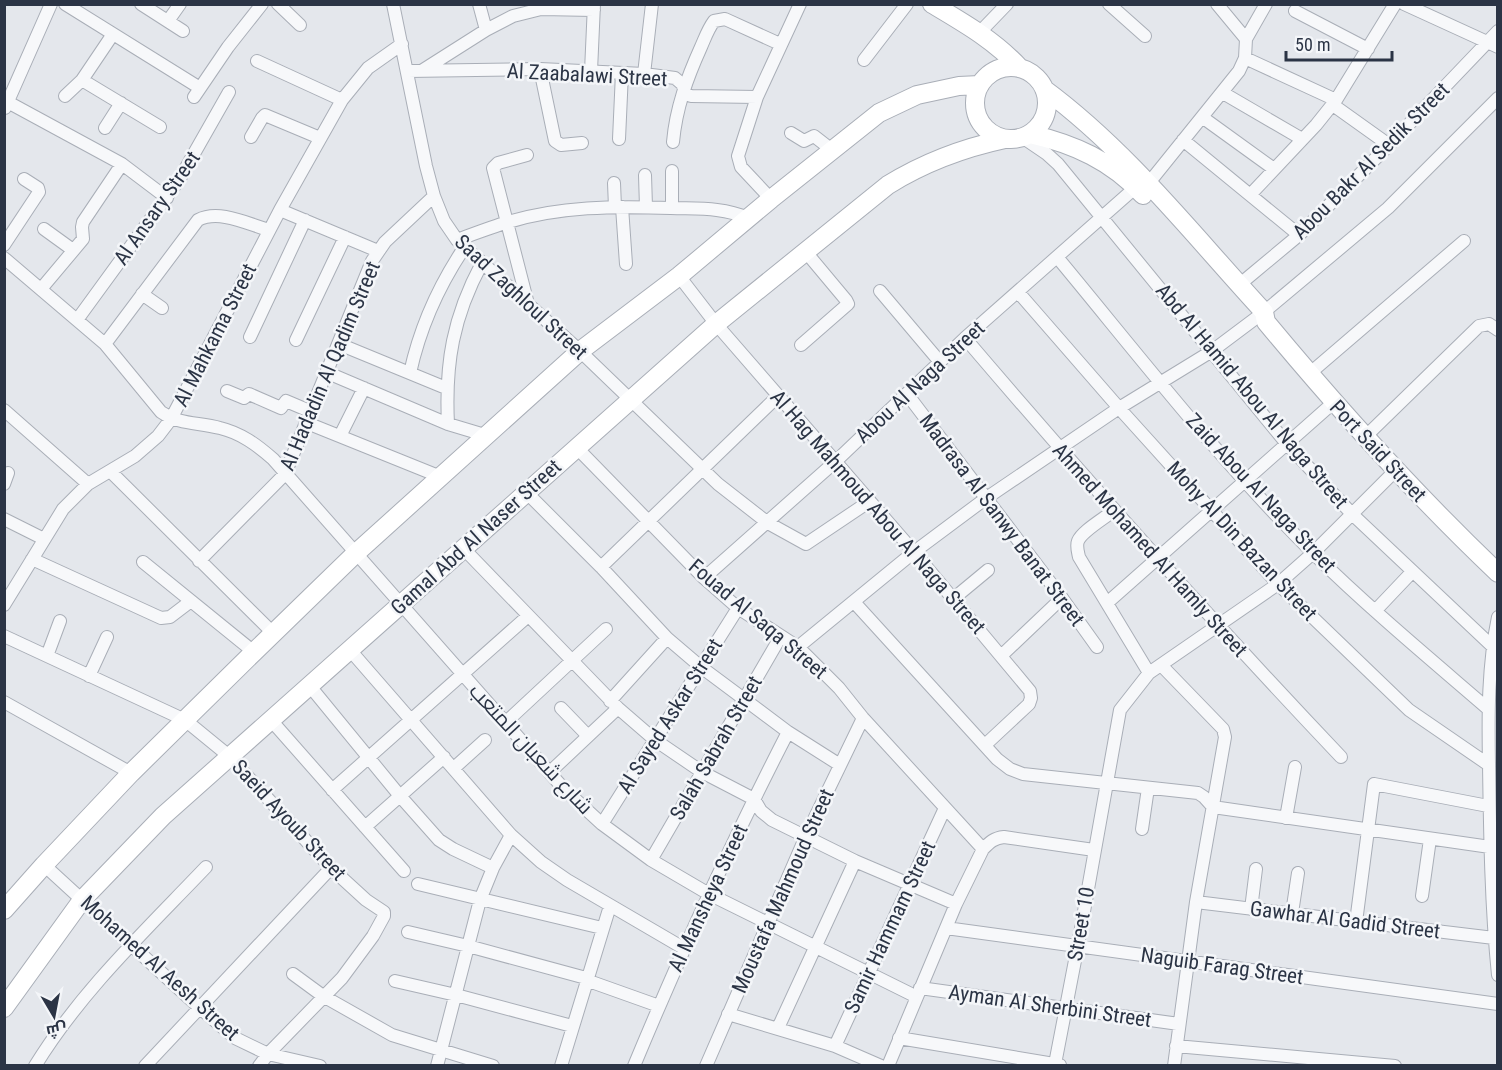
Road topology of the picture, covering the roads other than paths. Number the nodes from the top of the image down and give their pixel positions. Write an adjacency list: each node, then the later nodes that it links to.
1 (51, 4): 57 (street)
2 (65, 4): 28 (street)
3 (141, 4): 22 (street)
4 (180, 4): 22 (street)
5 (261, 4): 28 (street)
6 (278, 4): 23 (street)
7 (393, 4): 31 (street, Saad Zaghloul Street)
8 (479, 4): 24 (street)
9 (652, 4): 44 (street)
10 (800, 4): 32 (street)
11 (907, 4): 36 (street)
12 (932, 4): 27 (street)
13 (1007, 4): 27 (street)
14 (1109, 4): 29 (street)
15 (1217, 4): 30 (street)
16 (1266, 4): 30 (street)
17 (1395, 4): 34 (street)
18 (1404, 4): 33 (street)
19 (544, 7): 20 (street); 24 (street)
20 (594, 7): 41 (street)
21 (1295, 11): 34 (street)
22 (168, 21): 25 (street)
23 (300, 25)
24 (486, 30): 40 (street)
25 (183, 31)
26 (1497, 31): 33 (street, Abou Bakr Al Sedik Street)
27 (980, 32): 38 (street)
28 (113, 34): 45 (street)
29 (1145, 36)
30 (1246, 39): 35 (street)
31 (402, 44): 42 (street, Saad Zaghloul Street); 54 (street, Al Mahkama Street)
32 (780, 44): 47 (street); 52 (street)
33 (1493, 44): 70 (street, Abou Bakr Al Sedik Street)
34 (1368, 49): 55 (street)
35 (1245, 58): 50 (street, Abou Al Naga Street); 55 (street)
36 (864, 60)
37 (257, 61): 54 (street)
38 (1020, 68): 46 (street); 48 (street)
39 (540, 69): 40 (street, Al Zaabalawi Street); 41 (street, Al Zaabalawi Street); 69 (street)
40 (422, 70): 42 (street, Al Zaabalawi Street)
41 (591, 71): 43 (street, Al Zaabalawi Street)
42 (408, 72): 81 (street, Saad Zaghloul Street)
43 (622, 73): 44 (street, Al Zaabalawi Street); 65 (street)
44 (644, 74): 47 (street, Al Zaabalawi Street)
45 (82, 80): 51 (street); 56 (street)
46 (980, 85): 62 (street); 71 (street)
47 (684, 89): 52 (street, Al Zaabalawi Street); 68 (street)
48 (1044, 89): 62 (street); 79 (street, Port Said Street)
49 (229, 92): 82 (street, Al Ansary Street)
50 (1223, 93): 58 (street, Abou Al Naga Street); 66 (street)
51 (65, 96)
52 (758, 97): 83 (street)
53 (1497, 98): 114 (street, Abou Bakr Al Sedik Street)
54 (342, 100): 64 (street, Al Mahkama Street)
55 (1335, 102): 66 (street); 70 (street)
56 (121, 103): 59 (street); 60 (street)
57 (6, 104): 73 (street)
58 (1202, 117): 67 (street, Abou Al Naga Street); 74 (street)
59 (160, 127)
60 (105, 128)
61 (791, 133): 71 (street)
62 (1019, 136): 79 (street, Port Said Street); 88 (street, Abd Al Hamid Abou Al Naga Street); 101 (street, Gamal Abd Al Naser Street)
63 (251, 137): 64 (street)
64 (320, 138): 87 (street, Al Mahkama Street)
65 (620, 139)
66 (1302, 139): 74 (street)
67 (1183, 140): 79 (street, Abou Al Naga Street); 80 (street)
68 (673, 142)
69 (582, 143)
70 (1389, 145): 94 (street, Abou Bakr Al Sedik Street)
71 (832, 150): 83 (street)
72 (527, 155): 91 (street)
73 (122, 164): 82 (street); 99 (street)
74 (1274, 169): 80 (street)
75 (672, 171): 86 (street)
76 (645, 175): 85 (street)
77 (24, 178): 98 (street)
78 (614, 183): 84 (street)
79 (1142, 186): 88 (street, Abou Al Naga Street); 107 (street, Port Said Street); 114 (street, Port Said Street)
80 (1250, 195): 94 (street)
81 (434, 196): 97 (street, Saad Zaghloul Street); 100 (street, Al Hadadin Al Qadim Street)
82 (167, 198): 115 (street, Al Ansary Street)
83 (771, 199): 89 (street)
84 (619, 207): 85 (street); 91 (street); 105 (street)
85 (646, 207): 86 (street)
86 (672, 208): 89 (street)
87 (280, 210): 90 (street); 93 (street, Al Mahkama Street)
88 (1102, 216): 102 (street, Abou Al Naga Street); 125 (street, Abd Al Hamid Abou Al Naga Street)
89 (748, 218): 106 (street)
90 (305, 220): 95 (street); 118 (street)
91 (506, 222): 97 (street); 112 (street)
92 (44, 229): 99 (street)
93 (269, 230): 111 (street); 141 (street, Al Mahkama Street)
94 (1299, 235): 107 (street, Abou Bakr Al Sedik Street)
95 (345, 237): 100 (street); 120 (street)
96 (1464, 241): 129 (street)
97 (461, 244): 104 (street, Saad Zaghloul Street); 128 (street)
98 (4, 245)
99 (73, 250): 108 (street)
100 (378, 251): 122 (street, Al Hadadin Al Qadim Street)
101 (806, 251): 116 (street, Gamal Abd Al Naser Street); 123 (street)
102 (1057, 257): 110 (street, Abou Al Naga Street); 130 (street, Zaid Abou Al Naga Street)
103 (4, 258): 108 (street)
104 (482, 263): 112 (street, Saad Zaghloul Street); 132 (street)
105 (626, 264)
106 (679, 276): 116 (street, Al Hag Mahmoud Abou Al Naga Street); 124 (street)
107 (1239, 285): 114 (street, Port Said Street)
108 (41, 289): 115 (street)
109 (880, 291): 126 (street)
110 (1018, 292): 119 (street, Abou Al Naga Street); 138 (street, Mohy Al Din Bazan Street)
111 (142, 294): 113 (street); 121 (street)
112 (528, 305): 124 (street, Saad Zaghloul Street)
113 (162, 308)
114 (1262, 317): 125 (street, Abou Bakr Al Sedik Street); 129 (street, Port Said Street)
115 (77, 320): 121 (street)
116 (716, 324): 135 (street, Al Hag Mahmoud Abou Al Naga Street); 136 (street, Gamal Abd Al Naser Street)
117 (1497, 330): 145 (street)
118 (250, 337)
119 (966, 338): 126 (street, Abou Al Naga Street); 148 (street, Ahmed Mohamed Al Hamly Street)
120 (296, 340)
121 (105, 344): 141 (street)
122 (339, 344): 127 (street, Al Hadadin Al Qadim Street); 128 (street)
123 (801, 345)
124 (580, 351): 136 (street, Saad Zaghloul Street); 144 (street)
125 (1212, 351): 130 (street, Abou Bakr Al Sedik Street); 146 (street, Abd Al Hamid Abou Al Naga Street)
126 (940, 362): 134 (street, Abou Al Naga Street)
127 (328, 373): 131 (street); 140 (street, Al Hadadin Al Qadim Street)
128 (410, 373): 132 (street)
129 (1309, 374): 137 (street, Port Said Street)
130 (1161, 383): 138 (street, Abou Bakr Al Sedik Street); 155 (street, Zaid Abou Al Naga Street)
131 (364, 388): 142 (street); 143 (street)
132 (446, 388): 142 (street)
133 (227, 391): 140 (street)
134 (907, 394): 149 (street, Abou Al Naga Street); 158 (street, Madrasa Al Sanwy Banat Street)
135 (778, 396): 149 (street, Al Hag Mahmoud Abou Al Naga Street); 150 (street)
136 (629, 401): 147 (street, Gamal Abd Al Naser Street); 150 (street, Saad Zaghloul Street)
137 (1334, 403): 145 (street, Port Said Street); 146 (street)
138 (1119, 408): 148 (street, Abou Bakr Al Sedik Street); 161 (street, Mohy Al Din Bazan Street)
139 (4, 410): 156 (street)
140 (309, 417): 143 (street); 153 (street, Al Hadadin Al Qadim Street)
141 (171, 419): 152 (street, Al Mahkama Street); 153 (street, شارع شعبان المتعب)
142 (448, 424): 144 (street)
143 (340, 436): 154 (street)
144 (488, 436): 154 (street)
145 (1365, 437): 151 (street, Port Said Street)
146 (1287, 444): 155 (street); 162 (street, Abd Al Hamid Abou Al Naga Street)
147 (577, 448): 157 (street, Gamal Abd Al Naser Street); 164 (street, Fouad Al Saqa Street)
148 (1058, 448): 158 (street, Abou Bakr Al Sedik Street); 160 (street, Ahmed Mohamed Al Hamly Street)
149 (836, 461): 159 (street, Al Hag Mahmoud Abou Al Naga Street); 165 (street, Abou Al Naga Street)
150 (702, 470): 164 (street); 165 (street, Saad Zaghloul Street)
151 (1395, 471): 162 (street, Street 10); 176 (street, Port Said Street)
152 (111, 472): 156 (street, Al Mahkama Street); 173 (street)
153 (285, 474): 170 (street, شارع شعبان المتعب); 173 (street, Al Hadadin Al Qadim Street)
154 (441, 477): 170 (street)
155 (1245, 481): 161 (street); 169 (street, Zaid Abou Al Naga Street)
156 (88, 484): 166 (street, Al Mahkama Street)
157 (526, 492): 167 (street, Gamal Abd Al Naser Street); 175 (street)
158 (985, 499): 168 (street, Abou Bakr Al Sedik Street); 181 (street, Madrasa Al Sanwy Banat Street)
159 (870, 501): 165 (street, Saad Zaghloul Street); 168 (street, Al Hag Mahmoud Abou Al Naga Street)
160 (1113, 511): 171 (street, Ahmed Mohamed Al Hamly Street); 185 (street)
161 (1211, 511): 171 (street); 180 (street, Mohy Al Din Bazan Street)
162 (1352, 514): 169 (street, Street 10); 178 (street, Abd Al Hamid Abou Al Naga Street)
163 (4, 519): 166 (street)
164 (649, 521): 175 (street); 179 (street, Fouad Al Saqa Street)
165 (768, 523): 179 (street, Abou Al Naga Street)
166 (44, 539): 172 (street, Al Mahkama Street)
167 (463, 548): 187 (street, Gamal Abd Al Naser Street); 190 (street)
168 (914, 552): 182 (street, Al Hag Mahmoud Abou Al Naga Street); 184 (street, Abou Bakr Al Sedik Street)
169 (1313, 553): 180 (street, Street 10); 189 (street, Zaid Abou Al Naga Street)
170 (355, 554): 187 (street, شارع شعبان المتعب); 195 (street)
171 (1158, 558): 185 (street); 193 (street, Ahmed Mohamed Al Hamly Street)
172 (32, 559): 183 (street); 186 (street, Al Mahkama Street)
173 (199, 561): 195 (street)
174 (143, 562): 183 (street)
175 (601, 567): 199 (street)
176 (1496, 568)
177 (988, 570): 182 (street)
178 (1412, 573): 189 (street); 200 (street, Abd Al Hamid Abou Al Naga Street)
179 (704, 578): 188 (street, Fouad Al Saqa Street)
180 (1278, 584): 193 (street, Street 10); 234 (street, Mohy Al Din Bazan Street)
181 (1062, 598): 202 (street, Madrasa Al Sanwy Banat Street); 206 (street)
182 (953, 599): 206 (street, Al Hag Mahmoud Abou Al Naga Street)
183 (191, 601): 204 (street)
184 (854, 602): 201 (street, Abou Bakr Al Sedik Street); 228 (street)
185 (1107, 603): 210 (street)
186 (4, 604)
187 (400, 604): 203 (street, Gamal Abd Al Naser Street); 211 (street, شارع شعبان المتعب)
188 (738, 608): 198 (street, Fouad Al Saqa Street); 209 (street, Al Sayed Askar Street)
189 (1375, 611): 218 (street, Zaid Abou Al Naga Street)
190 (528, 616): 207 (street); 211 (street)
191 (1497, 617): 200 (street)
192 (60, 621): 205 (street)
193 (1217, 626): 208 (street, Street 10); 231 (street, Ahmed Mohamed Al Hamly Street)
194 (606, 629): 207 (street)
195 (274, 634): 204 (street)
196 (4, 636): 205 (street, Saeid Ayoub Street)
197 (107, 636): 212 (street)
198 (781, 636): 201 (street, Fouad Al Saqa Street); 214 (street, Salah Sabrah Street)
199 (667, 638): 209 (street); 216 (street)
200 (1492, 646): 218 (street)
201 (798, 647): 219 (street, Fouad Al Saqa Street)
202 (1097, 647)
203 (350, 650): 213 (street, Gamal Abd Al Naser Street); 222 (street)
204 (254, 652): 221 (street)
205 (47, 656): 212 (street, Saeid Ayoub Street)
206 (1001, 656): 228 (street, Al Hag Mahmoud Abou Al Naga Street)
207 (573, 662): 216 (street); 223 (street)
208 (1161, 665): 210 (street, Street 10); 247 (street)
209 (701, 667): 214 (street); 227 (street, Al Sayed Askar Street)
210 (1149, 673): 240 (street, Street 10)
211 (463, 675): 222 (street); 223 (street, شارع شعبان المتعب)
212 (89, 676): 221 (street, Saeid Ayoub Street)
213 (309, 685): 220 (street, Gamal Abd Al Naser Street); 232 (street)
214 (744, 699): 224 (street); 238 (street, Salah Sabrah Street)
215 (4, 702): 239 (street)
216 (614, 704): 225 (street); 227 (street)
217 (561, 708): 225 (street)
218 (1487, 708): 234 (street)
219 (863, 718): 233 (street, Moustafa Mahmoud Street); 248 (street, Fouad Al Saqa Street)
220 (270, 719): 229 (street, Gamal Abd Al Naser Street); 243 (street)
221 (185, 720): 229 (street, Saeid Ayoub Street); 239 (street)
222 (412, 720): 230 (street); 232 (street)
223 (505, 723): 237 (street, شارع شعبان المتعب)
224 (788, 732): 233 (street); 245 (street, Al Mansheya Street)
225 (588, 736): 237 (street)
226 (485, 740): 236 (street)
227 (655, 740): 238 (street); 250 (street, Al Sayed Askar Street)
228 (985, 745): 240 (street)
229 (229, 756): 264 (street, Saeid Ayoub Street); 274 (street, Gamal Abd Al Naser Street)
230 (444, 757): 236 (street); 244 (street)
231 (1341, 757)
232 (369, 758): 243 (street); 244 (street)
233 (840, 765): 255 (street, Moustafa Mahmoud Street)
234 (1489, 765): 242 (street)
235 (1295, 767): 249 (street)
236 (454, 768): 254 (street)
237 (550, 772): 250 (street, شارع شعبان المتعب)
238 (702, 772): 245 (street); 260 (street, Salah Sabrah Street)
239 (131, 773): 262 (street)
240 (1105, 783): 241 (street); 259 (street, Street 10)
241 (1148, 788): 247 (street); 252 (street)
242 (1493, 789): 246 (street)
243 (333, 790): 251 (street)
244 (400, 796): 251 (street); 265 (street)
245 (754, 799): 255 (street); 272 (street, Al Mansheya Street)
246 (1488, 806): 253 (street); 257 (street)
247 (1213, 807): 249 (street); 276 (street)
248 (945, 808): 258 (street, Fouad Al Saqa Street); 271 (street, Samir Hammam Street)
249 (1286, 818): 253 (street)
250 (602, 824): 260 (street, شارع شعبان المتعب)
251 (365, 827): 267 (street)
252 (1142, 829)
253 (1368, 830): 256 (street); 282 (street)
254 (511, 835): 265 (street); 278 (street)
255 (806, 836): 261 (street); 283 (street, Moustafa Mahmoud Street)
256 (1430, 839): 257 (street); 273 (street)
257 (1490, 847): 269 (street)
258 (983, 849): 259 (street); 277 (street)
259 (1094, 850): 289 (street, Street 10)
260 (651, 860): 272 (street, شارع شعبان المتعب)
261 (855, 861): 271 (street); 291 (street)
262 (44, 865): 274 (street, Mohamed Al Aesh Street); 280 (street)
263 (206, 867): 288 (street)
264 (331, 868): 301 (street, Saeid Ayoub Street); 305 (street)
265 (493, 868): 275 (street)
266 (1256, 869): 279 (street)
267 (404, 871)
268 (1298, 873): 281 (street)
269 (1494, 874): 287 (street)
270 (418, 884): 275 (street)
271 (910, 885): 277 (street); 294 (street, Samir Hammam Street)
272 (709, 894): 283 (street, شارع شعبان المتعب); 292 (street, Al Mansheya Street)
273 (1422, 896)
274 (82, 900): 288 (street, Mohamed Al Aesh Street); 304 (street, Gamal Abd Al Naser Street)
275 (480, 900): 284 (street); 290 (street)
276 (1196, 902): 279 (street, Gawhar Al Gadid Street); 293 (street)
277 (956, 904): 285 (street)
278 (610, 906): 284 (street); 292 (street)
279 (1251, 909): 281 (street, Gawhar Al Gadid Street)
280 (4, 910)
281 (1292, 914): 282 (street, Gawhar Al Gadid Street)
282 (1356, 922): 287 (street, Gawhar Al Gadid Street)
283 (769, 923): 291 (street, شارع شعبان المتعب); 307 (street, Moustafa Mahmoud Street)
284 (602, 928): 297 (street)
285 (946, 928): 289 (street, Naguib Farag Street); 299 (street)
286 (408, 932): 290 (street)
287 (1494, 938): 296 (street)
288 (131, 945): 305 (street, Mohamed Al Aesh Street); 316 (street)
289 (1078, 945): 293 (street, Naguib Farag Street); 306 (street, Street 10)
290 (468, 946): 297 (street); 300 (street)
291 (815, 948): 294 (street, شارع شعبان المتعب); 310 (street)
292 (685, 949): 303 (street, Al Mansheya Street)
293 (1188, 961): 302 (street, Naguib Farag Street); 308 (street)
294 (869, 974): 299 (street, Ayman Al Sherbini Street); 312 (street, Samir Hammam Street)
295 (292, 975): 301 (street)
296 (1497, 975)
297 (586, 979): 303 (street); 309 (street)
298 (395, 981): 300 (street)
299 (919, 992): 306 (street, Ayman Al Sherbini Street); 311 (street)
300 (456, 995): 309 (street); 314 (street)
301 (323, 996): 314 (street); 315 (street)
302 (1497, 1004)
303 (659, 1006): 323 (street, Al Mansheya Street)
304 (4, 1008)
305 (200, 1008): 315 (street, Mohamed Al Aesh Street); 317 (street)
306 (1066, 1008): 308 (street, Ayman Al Sherbini Street); 327 (street, Street 10)
307 (729, 1014): 310 (street); 324 (street, Moustafa Mahmoud Street)
308 (1179, 1024): 313 (street)
309 (572, 1026): 322 (street)
310 (778, 1028): 312 (street)
311 (899, 1038): 326 (street); 327 (street)
312 (835, 1046): 325 (street)
313 (1176, 1046): 328 (street); 329 (street)
314 (441, 1050): 320 (street); 321 (street)
315 (268, 1054): 318 (street); 319 (street, Mohamed Al Aesh Street)
316 (35, 1065)
317 (145, 1065)
318 (259, 1065)
319 (319, 1065)
320 (437, 1065)
321 (493, 1065)
322 (561, 1065)
323 (634, 1065)
324 (706, 1065)
325 (881, 1065)
326 (888, 1065)
327 (1058, 1065)
328 (1174, 1065)
329 (1395, 1065)

